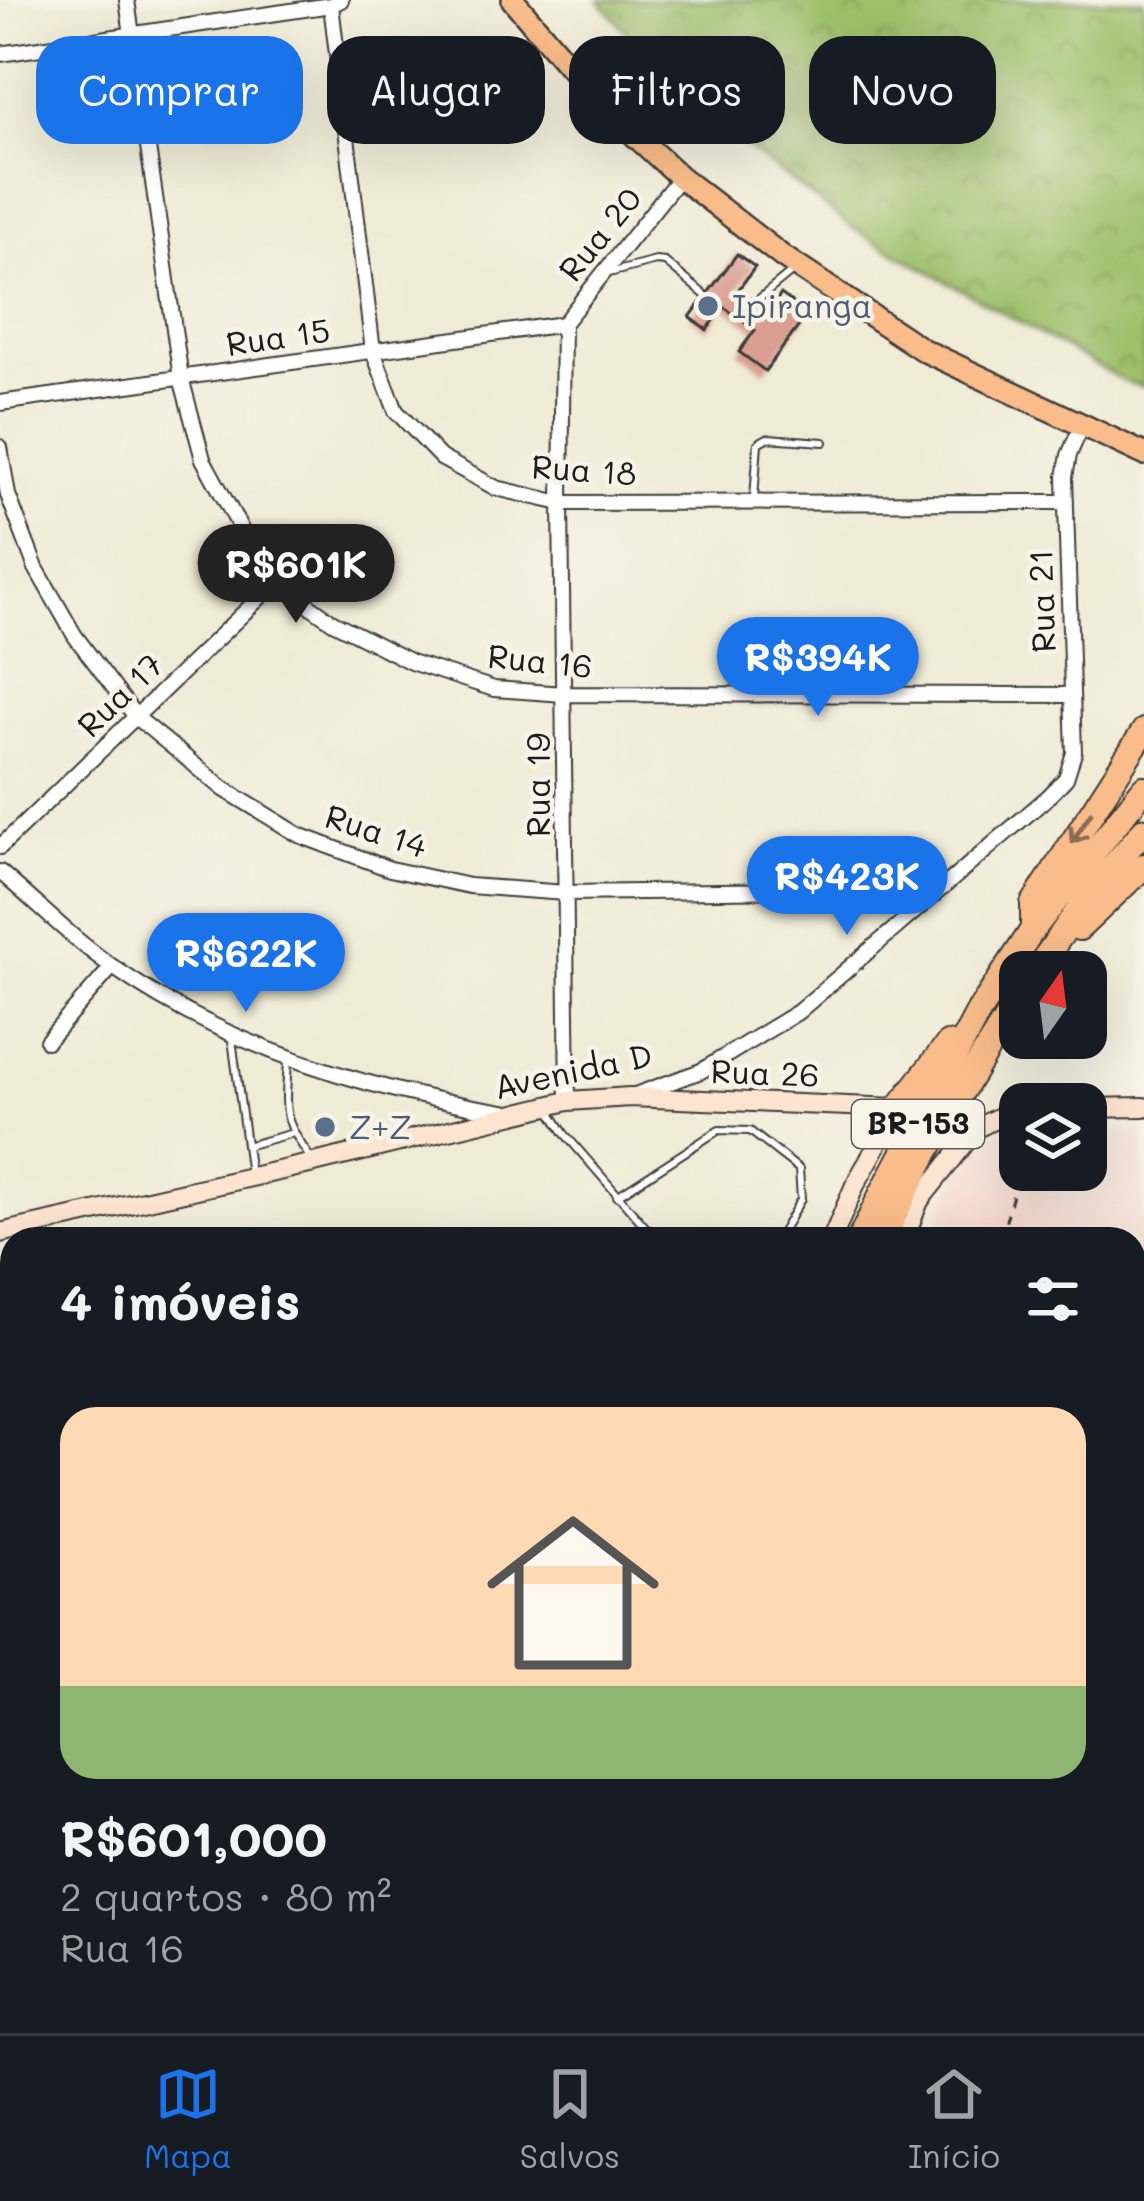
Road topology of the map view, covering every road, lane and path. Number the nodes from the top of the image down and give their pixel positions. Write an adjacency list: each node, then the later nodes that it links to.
1 (127, 0): 4 (street, Rua 16)
2 (512, 0): 6 (main road)
3 (336, 2): 4 (street); 12 (street, Rua 18)
4 (132, 34): 5 (street); 13 (street, Rua 16)
5 (0, 54)
6 (680, 177): 7 (main road); 8 (street, Rua 20)
7 (797, 266): 10 (lane); 15 (main road)
8 (602, 275): 9 (lane); 11 (street, Rua 20)
9 (705, 296)
10 (755, 302)
11 (562, 324): 12 (street, Rua 15); 21 (street, Rua 19)
12 (373, 351): 13 (street, Rua 15); 21 (street, Rua 18)
13 (181, 378): 14 (street, Rua 15); 22 (street, Rua 16)
14 (0, 403)
15 (1082, 425): 18 (main road); 20 (street, Rua 21)
16 (824, 442): 19 (lane)
17 (0, 447): 25 (street, Rua 14)
18 (1144, 454)
19 (754, 502): 20 (street, Rua 18); 21 (street, Rua 18)
20 (1066, 502): 24 (street, Rua 21)
21 (561, 503): 23 (street, Rua 19)
22 (276, 582): 23 (street, Rua 16); 25 (street, Rua 17)
23 (564, 694): 24 (street, Rua 16); 34 (street, Rua 19)
24 (1072, 695): 27 (street, Rua 21)
25 (136, 717): 30 (street, Rua 17); 34 (street, Rua 14)
26 (1144, 731): 35 (highway, one-way to 35)
27 (1066, 778): 33 (street, Avenida D)
28 (1144, 788): 35 (highway, BR-153)
29 (1144, 830): 36 (highway)
30 (0, 847)
31 (1144, 866): 37 (highway)
32 (0, 872): 38 (street)
33 (943, 888): 34 (street, Rua 14); 44 (street, Avenida D)
34 (566, 893): 45 (street, Rua 19)
35 (1033, 929): 39 (highway, BR-153)
36 (1049, 951)
37 (1056, 951)
38 (112, 967): 41 (street); 42 (street)
39 (979, 1011): 48 (highway); 64 (highway, BR-153)
40 (999, 1031): 52 (highway, BR-153)
41 (232, 1036): 43 (street); 54 (lane)
42 (46, 1041)
43 (289, 1058): 50 (street); 53 (lane)
44 (630, 1097): 45 (street, Avenida D); 48 (street, Rua 26)
45 (568, 1101): 46 (street, Avenida D)
46 (547, 1106): 50 (street, Avenida D); 58 (lane)
47 (1144, 1107): 49 (street)
48 (898, 1108): 63 (street)
49 (1107, 1108)
50 (514, 1114): 55 (street, Avenida D)
51 (999, 1116): 59 (street)
52 (944, 1121): 59 (highway); 65 (highway, BR-153)
53 (293, 1133): 54 (lane); 55 (lane)
54 (246, 1146): 56 (lane)
55 (314, 1163): 56 (street, Avenida D)
56 (250, 1175): 60 (street, Avenida D)
57 (1014, 1191): 67 (path)
58 (617, 1196): 61 (lane); 62 (lane)
59 (919, 1201): 66 (street)
60 (26, 1227)
61 (645, 1227)
62 (785, 1227)
63 (837, 1227)
64 (866, 1227)
65 (889, 1227)
66 (909, 1227)
67 (1003, 1227)

